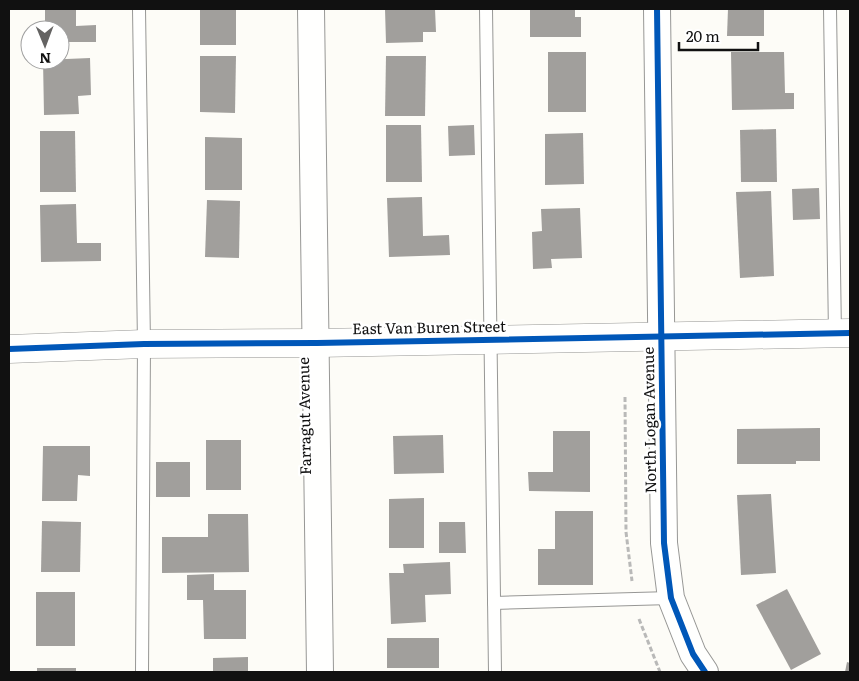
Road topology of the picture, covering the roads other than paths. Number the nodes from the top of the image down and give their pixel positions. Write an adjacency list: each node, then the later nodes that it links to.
1 (139, 9): 10 (lane)
2 (311, 9): 9 (street, Farragut Avenue)
3 (486, 9): 8 (lane)
4 (657, 9): 7 (street, North Logan Avenue)
5 (830, 9): 6 (lane)
6 (842, 334): 7 (street, East Van Buren Street)
7 (662, 337): 8 (street, East Van Buren Street); 12 (street, North Logan Avenue)
8 (490, 339): 9 (street, East Van Buren Street); 13 (lane)
9 (317, 343): 10 (street, East Van Buren Street); 15 (street, Farragut Avenue)
10 (144, 344): 11 (street, East Van Buren Street); 14 (lane)
11 (9, 348)
12 (671, 598): 13 (lane); 17 (street, North Logan Avenue)
13 (494, 603): 16 (lane)
14 (142, 672)
15 (320, 672)
16 (494, 672)
17 (705, 672)

